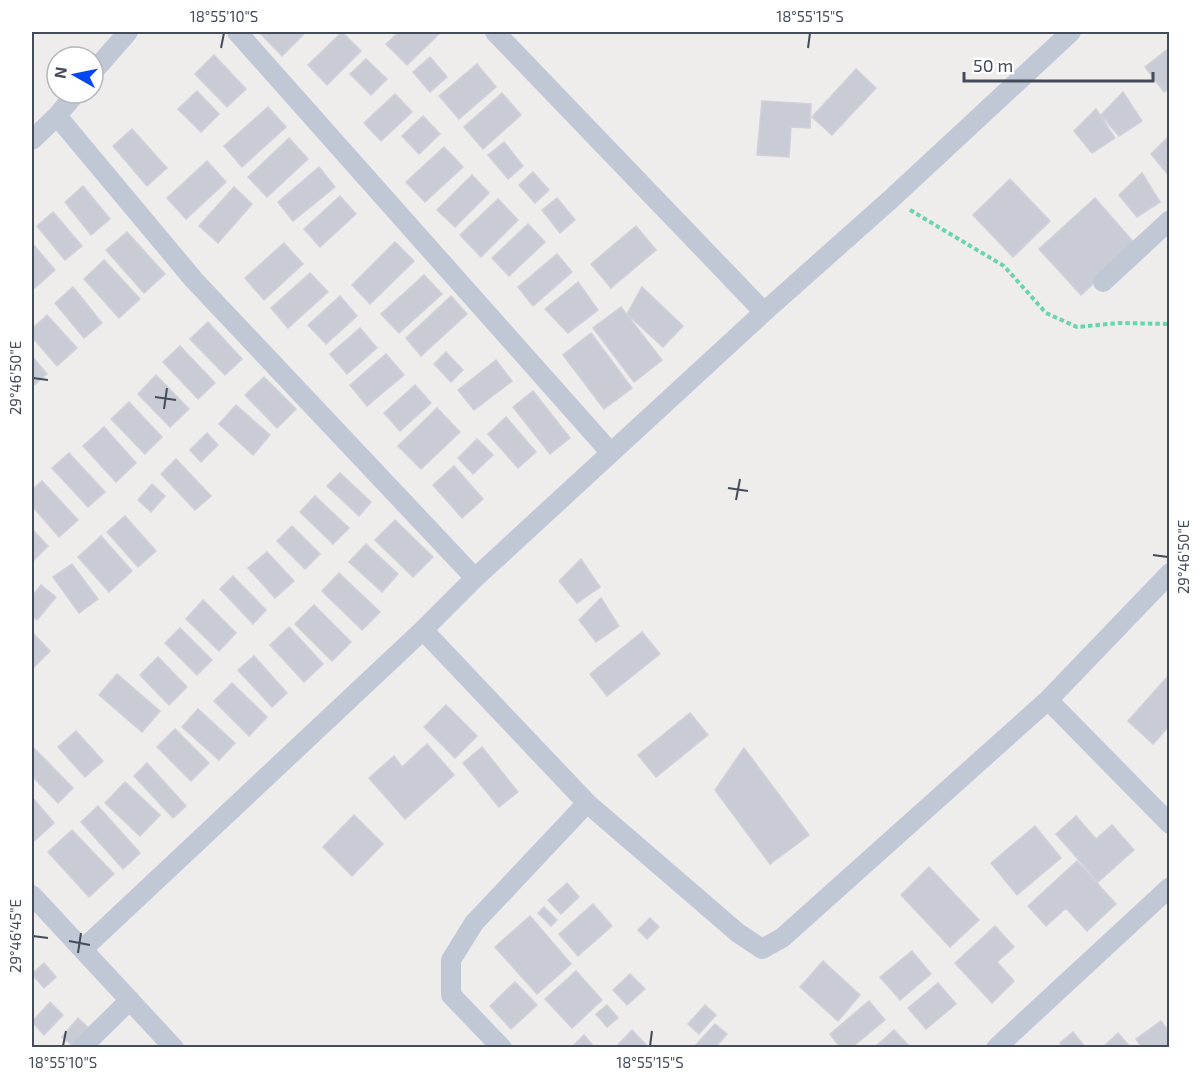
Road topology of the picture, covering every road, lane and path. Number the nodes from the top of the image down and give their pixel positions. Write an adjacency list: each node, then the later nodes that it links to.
1 (128, 32): 5 (street)
2 (237, 32): 14 (street)
3 (495, 32): 12 (street)
4 (1071, 32): 9 (street)
5 (105, 58)
6 (66, 105): 7 (street)
7 (57, 116): 8 (street); 16 (street)
8 (32, 140)
9 (891, 199): 12 (street); 13 (path)
10 (1170, 220): 11 (street)
11 (1103, 282)
12 (764, 312): 14 (street)
13 (1170, 324)
14 (611, 453): 16 (street)
15 (1170, 573): 18 (street)
16 (475, 578): 17 (street)
17 (423, 630): 19 (street); 23 (street)
18 (1048, 700): 19 (street); 20 (street)
19 (587, 803): 27 (street)
20 (1170, 824)
21 (1170, 887): 28 (street)
22 (32, 895): 23 (street)
23 (83, 949): 24 (street)
24 (130, 1000): 25 (street); 26 (street)
25 (81, 1047)
26 (174, 1047)
27 (502, 1047)
28 (996, 1047)

